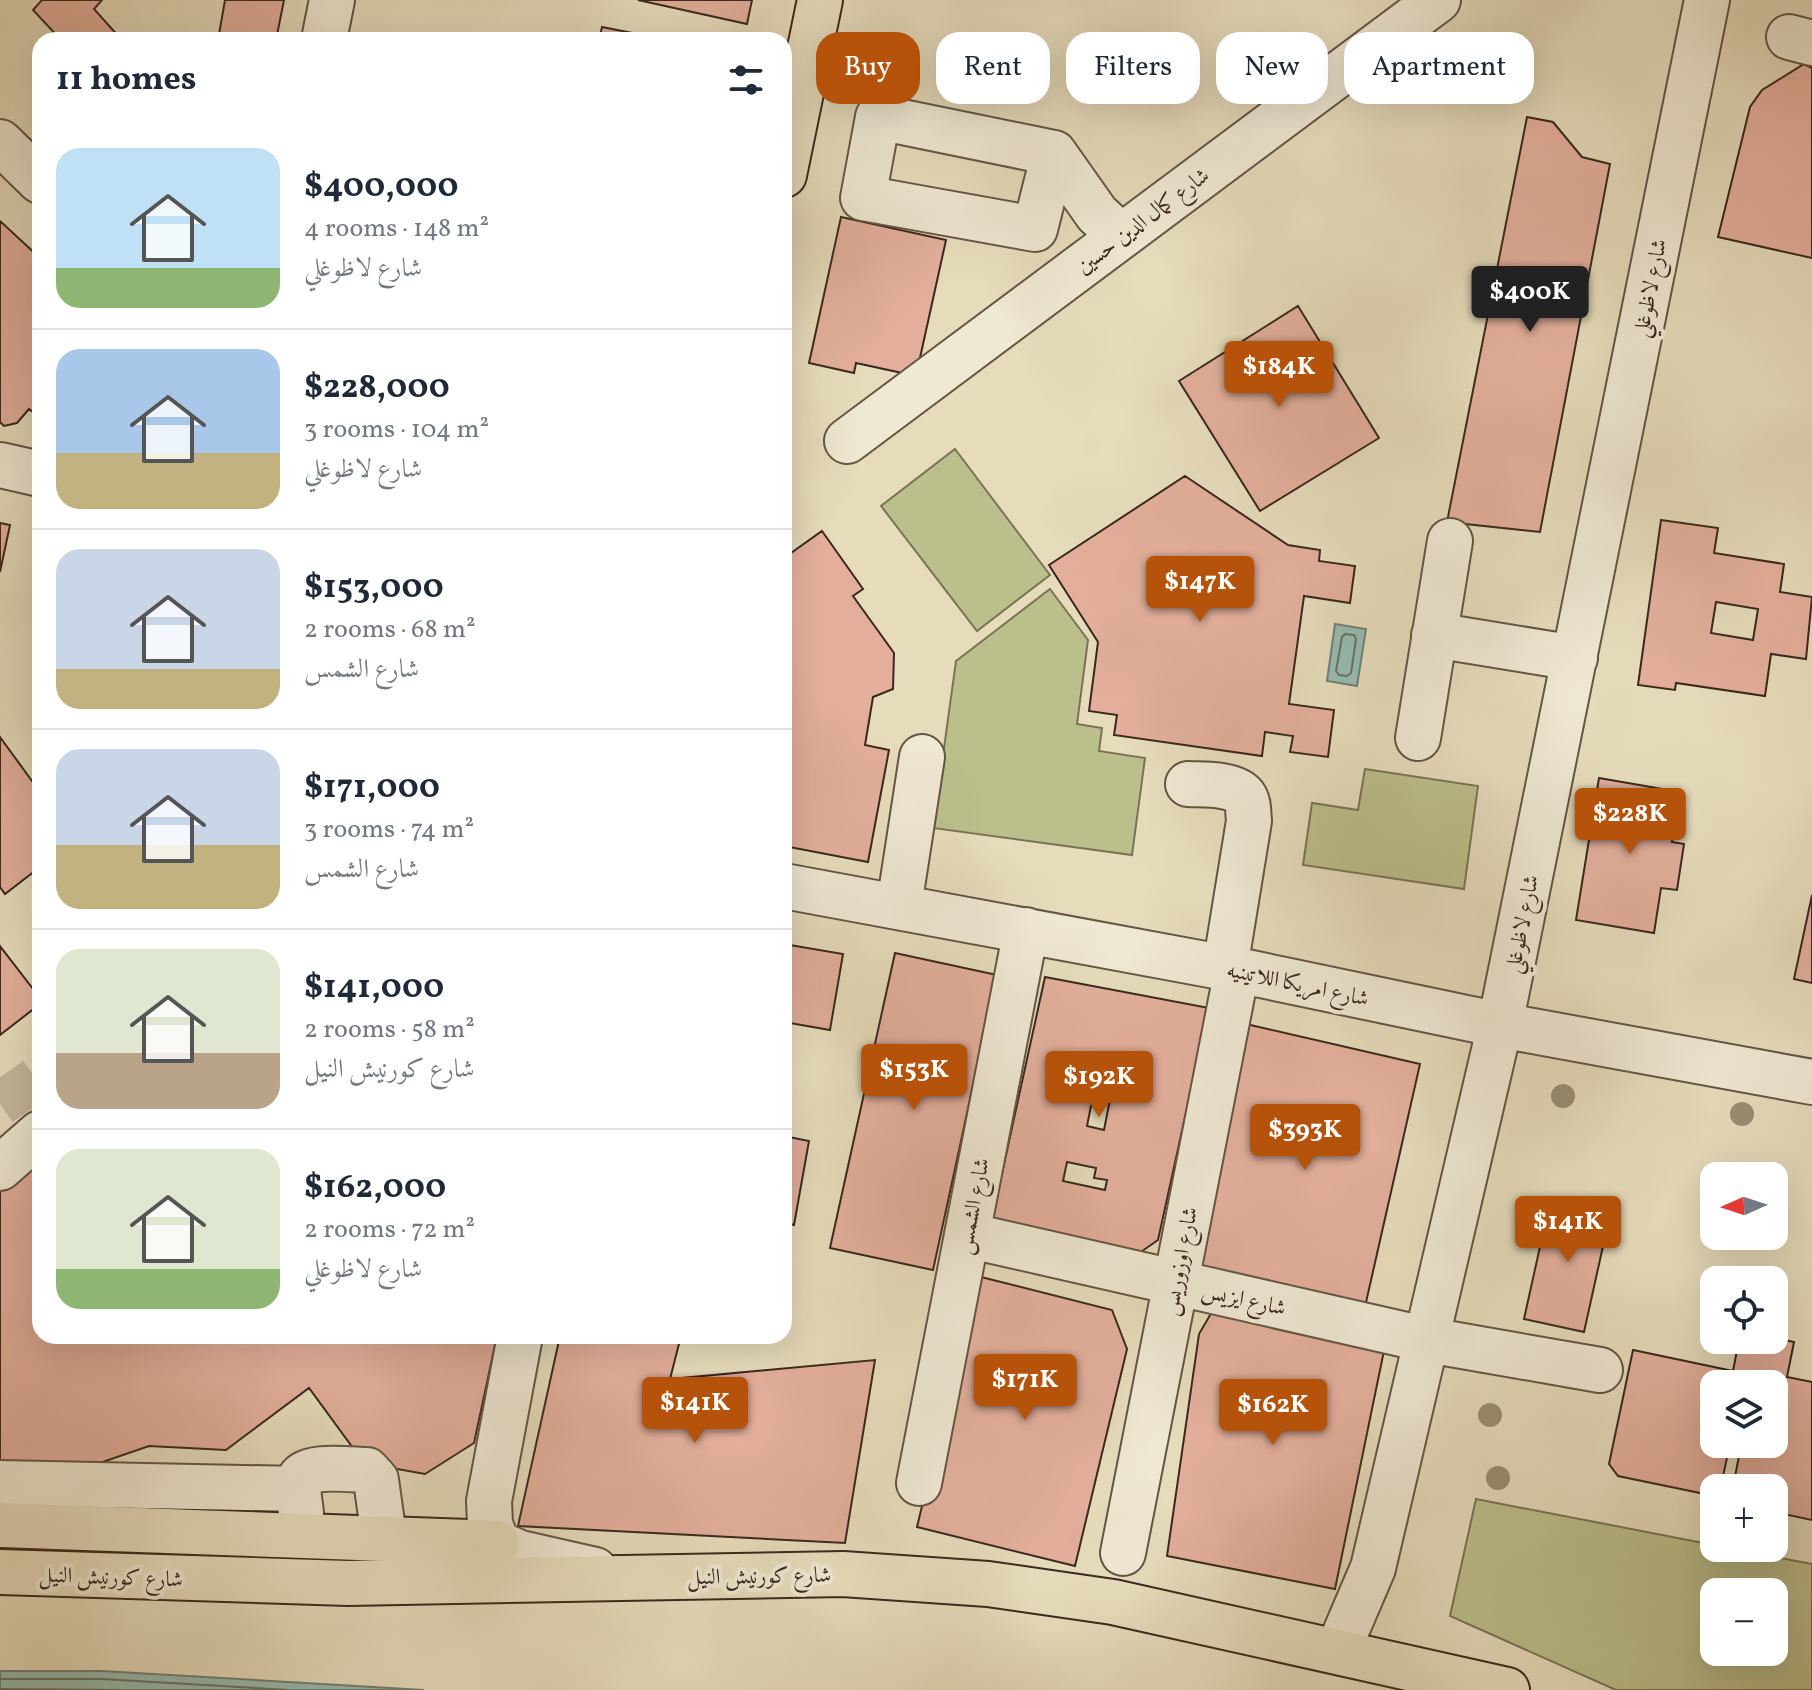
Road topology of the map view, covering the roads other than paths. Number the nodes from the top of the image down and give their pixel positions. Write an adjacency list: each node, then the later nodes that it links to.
1 (332, 0): 5 (street)
2 (820, 0): 6 (main road)
3 (1438, 0): 10 (street, شارع كمال الدين حسين)
4 (1707, 0): 16 (street, شارع لاظوغلي)
5 (326, 32)
6 (792, 136)
7 (0, 142): 9 (street)
8 (1054, 153): 10 (street)
9 (32, 173)
10 (1121, 236): 11 (street, شارع كمال الدين حسين)
11 (847, 441)
12 (0, 465): 13 (street)
13 (32, 472)
14 (1450, 541): 15 (street)
15 (1434, 635): 16 (street); 17 (street)
16 (1575, 658): 24 (street, شارع لاظوغلي)
17 (1418, 738)
18 (922, 757): 21 (street)
19 (1188, 784): 23 (street, شارع اوزوريس)
20 (792, 888): 21 (street, شارع امريكا اللاتينيه)
21 (899, 906): 22 (street, شارع امريكا اللاتينيه)
22 (1026, 930): 23 (street, شارع امريكا اللاتينيه); 28 (street, شارع الشمس)
23 (1231, 969): 24 (street, شارع امريكا اللاتينيه); 29 (street, شارع اوزوريس)
24 (1500, 1025): 25 (street, شارع امريكا اللاتينيه); 30 (street, شارع لاظوغلي)
25 (1812, 1082)
26 (32, 1140): 27 (street)
27 (0, 1168)
28 (967, 1235): 29 (street, شارع ايزيس); 34 (street, شارع الشمس)
29 (1175, 1282): 30 (street, شارع ايزيس); 40 (street, شارع اوزوريس)
30 (1428, 1340): 32 (street, شارع ايزيس); 43 (street, شارع لاظوغلي)
31 (518, 1344): 39 (street)
32 (1600, 1370)
33 (0, 1483): 35 (street)
34 (919, 1483)
35 (299, 1489): 37 (street); 38 (street)
36 (20, 1526): 37 (main road)
37 (302, 1535): 38 (main road)
38 (384, 1537): 39 (main road)
39 (497, 1543): 42 (street)
40 (1123, 1553)
41 (0, 1572): 42 (main road, شارع كورنيش النيل)
42 (629, 1577): 43 (main road, شارع كورنيش النيل)
43 (1338, 1650): 44 (main road, شارع كورنيش النيل)
44 (1507, 1690)

